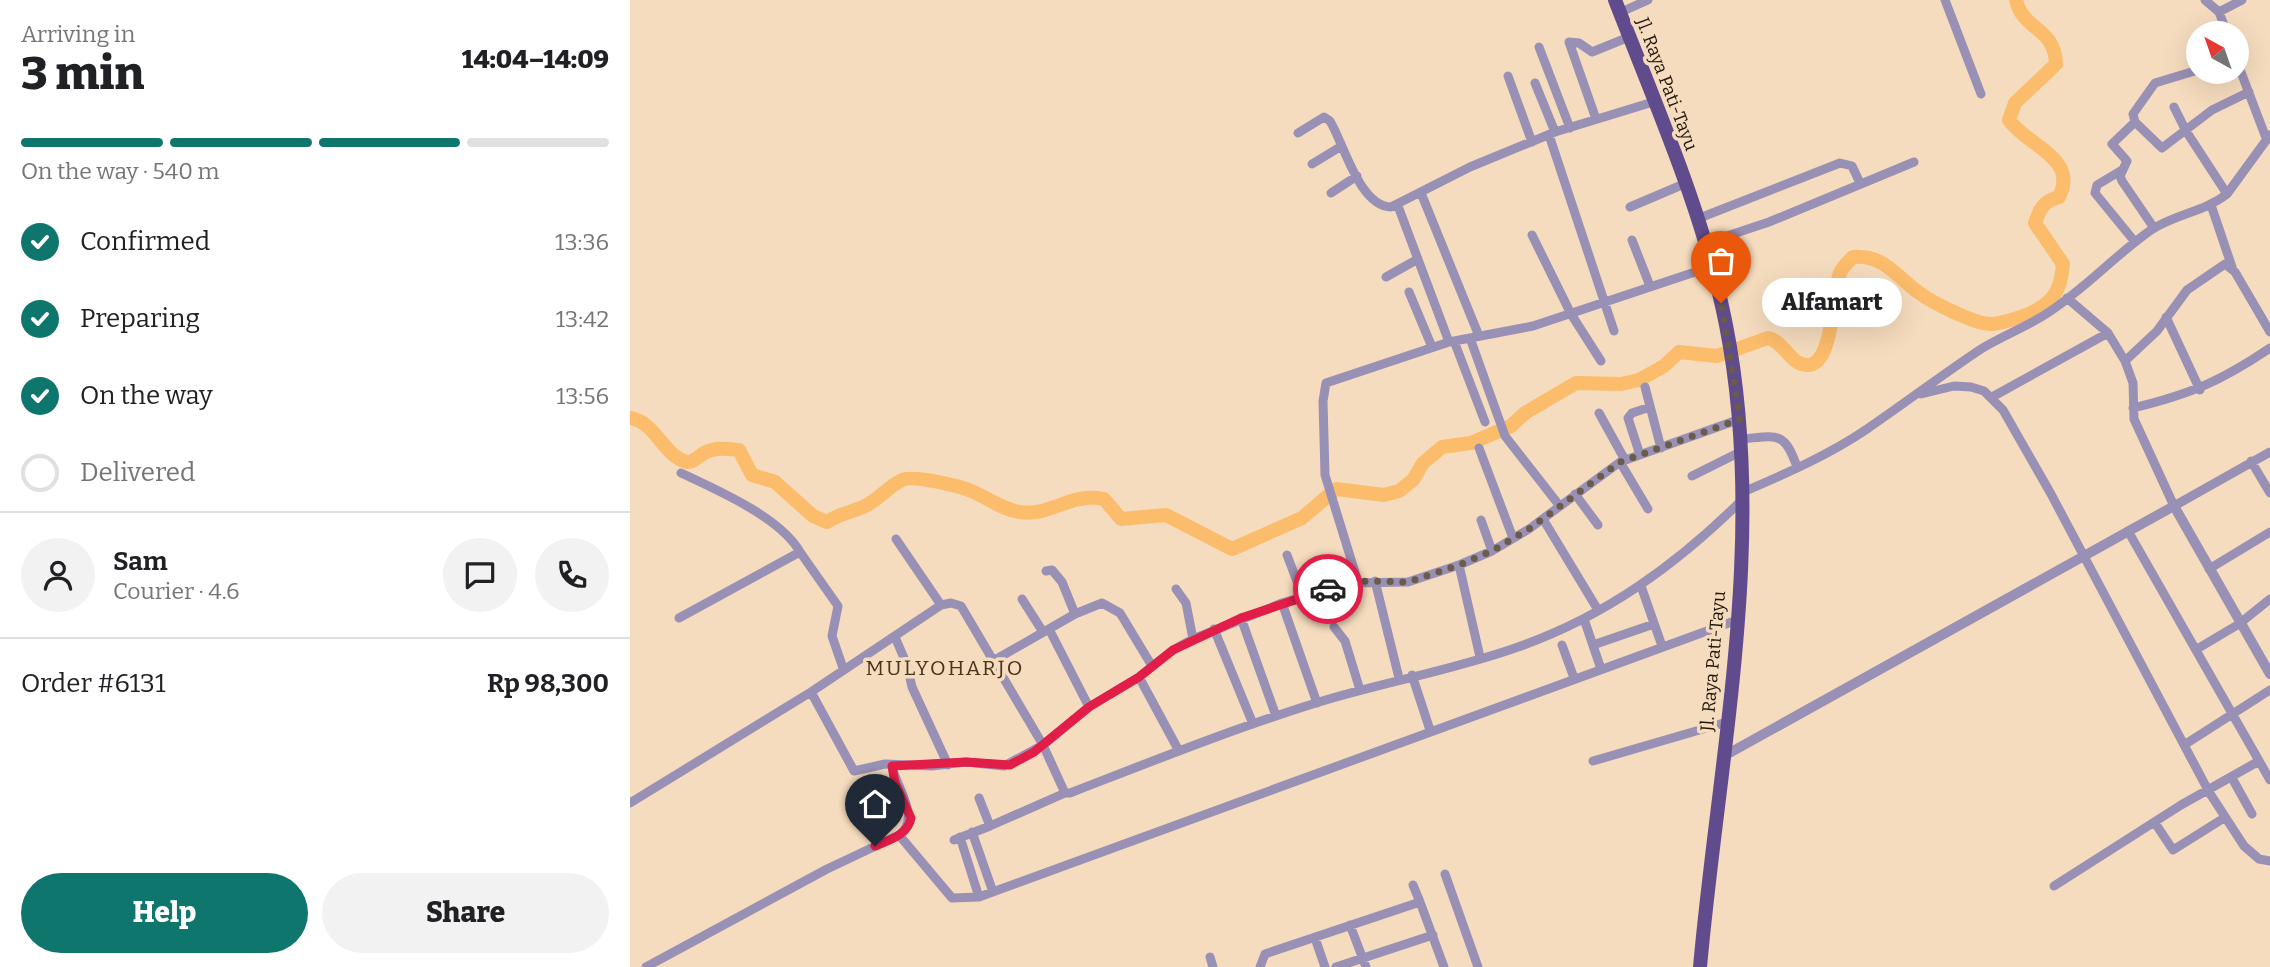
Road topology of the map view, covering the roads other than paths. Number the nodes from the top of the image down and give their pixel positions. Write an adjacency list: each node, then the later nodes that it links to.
1 (1648, 0): 5 (street)
2 (1945, 0): 15 (street)
3 (2206, 0): 6 (street)
4 (2242, 0): 6 (street)
5 (1617, 6): 8 (main road, Jl. Raya Pati-Tayu)
6 (2219, 12): 7 (street)
7 (2222, 21)
8 (1629, 37): 16 (main road, Jl. Raya Pati-Tayu); 18 (street)
9 (1539, 47): 20 (street)
10 (2186, 74): 19 (street)
11 (1508, 76): 25 (street)
12 (1535, 83): 22 (street)
13 (2246, 84): 14 (street)
14 (2249, 92): 21 (street); 24 (street)
15 (1981, 94)
16 (1653, 102): 18 (street); 32 (main road, Jl. Raya Pati-Tayu)
17 (2174, 107): 21 (street)
18 (1596, 119): 20 (street)
19 (2136, 122): 21 (street); 29 (street)
20 (1570, 128): 22 (street)
21 (2186, 131): 35 (street)
22 (1552, 133): 25 (street); 52 (street)
23 (1298, 134): 26 (street)
24 (2268, 137): 35 (street)
25 (1532, 142): 34 (street)
26 (1340, 147): 28 (street); 30 (street)
27 (1914, 162): 31 (street)
28 (1312, 164)
29 (2122, 170): 40 (street); 43 (street)
30 (1357, 176): 33 (street); 37 (street)
31 (1860, 183): 39 (street); 44 (street)
32 (1684, 184): 38 (street); 39 (main road, Jl. Raya Pati-Tayu)
33 (1331, 193)
34 (1421, 193): 37 (street); 58 (street)
35 (2227, 194): 36 (street)
36 (2211, 205): 40 (street); 47 (street)
37 (1398, 206): 45 (street)
38 (1630, 207)
39 (1697, 219): 44 (main road, Jl. Raya Pati-Tayu)
40 (2154, 228): 43 (street)
41 (1532, 235): 53 (street)
42 (1632, 240): 49 (street)
43 (2135, 242): 51 (street)
44 (1706, 243): 46 (main road, Jl. Raya Pati-Tayu)
45 (1418, 259): 48 (street); 59 (street)
46 (1713, 266): 49 (street); 71 (main road, Jl. Raya Pati-Tayu)
47 (2232, 267): 54 (street); 56 (street)
48 (1386, 277)
49 (1650, 286): 52 (street)
50 (1409, 292): 60 (street)
51 (2067, 298): 57 (street); 66 (street)
52 (1604, 302): 53 (street); 55 (street)
53 (1572, 314): 58 (street); 62 (street)
54 (2166, 317): 63 (street); 65 (street)
55 (1614, 331)
56 (2270, 332)
57 (2108, 333): 63 (street); 67 (street)
58 (1474, 337): 59 (street); 86 (street)
59 (1452, 341): 60 (street); 72 (street)
60 (1432, 347): 103 (street)
61 (2270, 348): 65 (street)
62 (1601, 361)
63 (2125, 361): 69 (street)
64 (1645, 387): 68 (street)
65 (2200, 390): 69 (street)
66 (1912, 396): 67 (street); 80 (street)
67 (1992, 397): 99 (street)
68 (1650, 407): 75 (street); 77 (street)
69 (2133, 408): 87 (street)
70 (1599, 413): 78 (street)
71 (1740, 419): 73 (main road, Jl. Raya Pati-Tayu); 75 (street)
72 (1485, 422)
73 (1741, 445): 80 (street); 82 (street); 85 (main road, Jl. Raya Pati-Tayu)
74 (1479, 448): 94 (street)
75 (1661, 448): 77 (street)
76 (2270, 452): 79 (street)
77 (1640, 455): 78 (street)
78 (1623, 461): 84 (street); 88 (street)
79 (2251, 461): 83 (street); 87 (street)
80 (1797, 467): 85 (street)
81 (681, 473): 97 (street)
82 (1692, 476)
83 (2270, 493)
84 (1574, 494): 86 (street); 91 (street)
85 (1743, 495): 105 (street); 117 (main road, Jl. Raya Pati-Tayu)
86 (1559, 505): 89 (street)
87 (2174, 506): 92 (street); 101 (street)
88 (1648, 509)
89 (1543, 519): 94 (street); 112 (street)
90 (1481, 520): 96 (street)
91 (1598, 525)
92 (2128, 531): 99 (street); 128 (street)
93 (2270, 532): 101 (street)
94 (1513, 538): 96 (street)
95 (896, 539): 111 (street)
96 (1492, 551): 100 (street)
97 (800, 552): 114 (street); 132 (street)
98 (1287, 555): 107 (street)
99 (2083, 557): 149 (street); 152 (street)
100 (1459, 565): 104 (street); 129 (street)
101 (2209, 569): 119 (street)
102 (1046, 571): 113 (street)
103 (1358, 582): 104 (street); 107 (street)
104 (1375, 582): 137 (street)
105 (1641, 586): 112 (street); 118 (street)
106 (1176, 589): 124 (street)
107 (1303, 597): 110 (street)
108 (1022, 599): 122 (street)
109 (2270, 599): 119 (street)
110 (1282, 603): 115 (street); 142 (street)
111 (941, 605): 123 (street); 130 (street)
112 (1598, 610): 116 (street)
113 (1075, 614): 122 (street); 131 (street)
114 (679, 618)
115 (1241, 618): 121 (street); 145 (street)
116 (1584, 618): 126 (street); 129 (street)
117 (1737, 620): 127 (street); 146 (main road, Jl. Raya Pati-Tayu)
118 (1654, 624): 126 (street); 127 (street)
119 (2239, 624): 128 (street); 134 (street)
120 (1334, 626): 139 (street)
121 (1214, 629): 124 (street); 147 (street)
122 (1046, 631): 130 (street); 143 (street)
123 (895, 637): 132 (street); 155 (street)
124 (1193, 639): 131 (street)
125 (1562, 645): 138 (street)
126 (1593, 645): 133 (street)
127 (1662, 646): 133 (street)
128 (2197, 649): 144 (street)
129 (1480, 657): 135 (street)
130 (993, 661): 150 (street)
131 (1152, 666): 136 (street)
132 (843, 668): 141 (street)
133 (1601, 669): 138 (street)
134 (2270, 674)
135 (1412, 675): 137 (street); 148 (street)
136 (1139, 677): 143 (street); 151 (street)
137 (1399, 678): 139 (street)
138 (1574, 678): 148 (street)
139 (1360, 690): 142 (street)
140 (2270, 690): 144 (street)
141 (811, 692): 156 (street); 162 (street)
142 (1317, 703): 145 (street)
143 (1089, 707): 150 (street)
144 (2233, 714): 149 (street); 154 (street)
145 (1276, 716): 147 (street)
146 (1727, 722): 152 (main road, Jl. Raya Pati-Tayu); 153 (street)
147 (1253, 724): 151 (street)
148 (1430, 730): 173 (street)
149 (2184, 745): 159 (street)
150 (1043, 746): 155 (street); 160 (street)
151 (1179, 751): 160 (street)
152 (1724, 756): 186 (main road, Jl. Raya Pati-Tayu)
153 (1593, 761)
154 (2259, 761): 157 (street); 158 (street)
155 (948, 765): 156 (street)
156 (892, 766): 168 (street)
157 (2232, 778): 159 (street); 163 (street)
158 (2270, 780)
159 (2209, 792): 164 (street); 165 (street)
160 (1065, 793): 166 (street)
161 (979, 798): 166 (street)
162 (630, 803)
163 (2252, 814)
164 (2224, 818): 165 (street); 169 (street)
165 (2155, 823): 172 (street)
166 (990, 826): 167 (street)
167 (972, 832): 173 (street); 174 (street)
168 (899, 835): 174 (street); 180 (street)
169 (2270, 861)
170 (1445, 874): 185 (street)
171 (1413, 885): 175 (street)
172 (2054, 886)
173 (993, 892): 174 (street)
174 (979, 897)
175 (1420, 902): 176 (street); 177 (street)
176 (1350, 925): 178 (street); 179 (street)
177 (1433, 935): 179 (street); 184 (street)
178 (1315, 938): 181 (street); 182 (street)
179 (1364, 963): 183 (street)
180 (646, 967)
181 (1260, 967)
182 (1325, 967)
183 (1336, 967)
184 (1444, 967)
185 (1478, 967)
186 (1700, 967)

